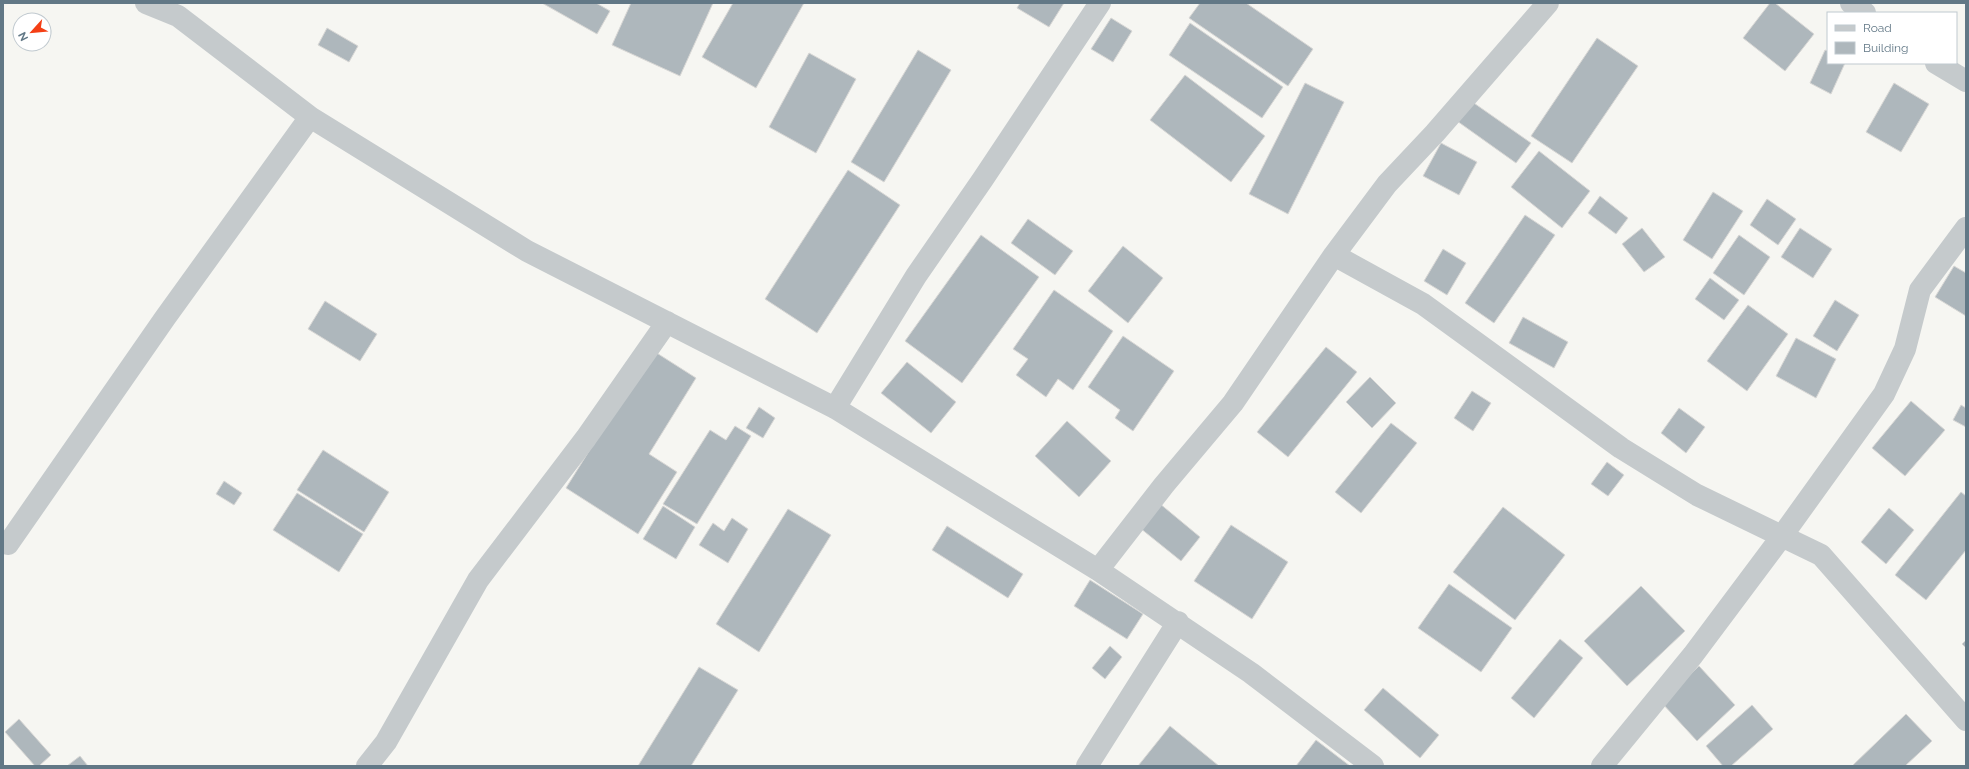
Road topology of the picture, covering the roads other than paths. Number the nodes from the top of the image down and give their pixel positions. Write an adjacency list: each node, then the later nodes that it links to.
1 (146, 3): 5 (street)
2 (1100, 3): 13 (street)
3 (1548, 3): 11 (street)
4 (1852, 3): 6 (street)
5 (183, 10): 9 (street)
6 (1864, 12)
7 (1938, 64): 8 (street)
8 (1966, 81)
9 (310, 118): 12 (street); 15 (street)
10 (1966, 228): 14 (street)
11 (1334, 255): 14 (street); 16 (street)
12 (667, 322): 13 (street); 19 (street)
13 (835, 408): 16 (street)
14 (1782, 536): 18 (street); 22 (street)
15 (8, 544)
16 (1098, 570): 17 (street)
17 (1178, 622): 20 (street); 21 (street)
18 (1966, 720)
19 (367, 766)
20 (1087, 766)
21 (1373, 766)
22 (1602, 766)

